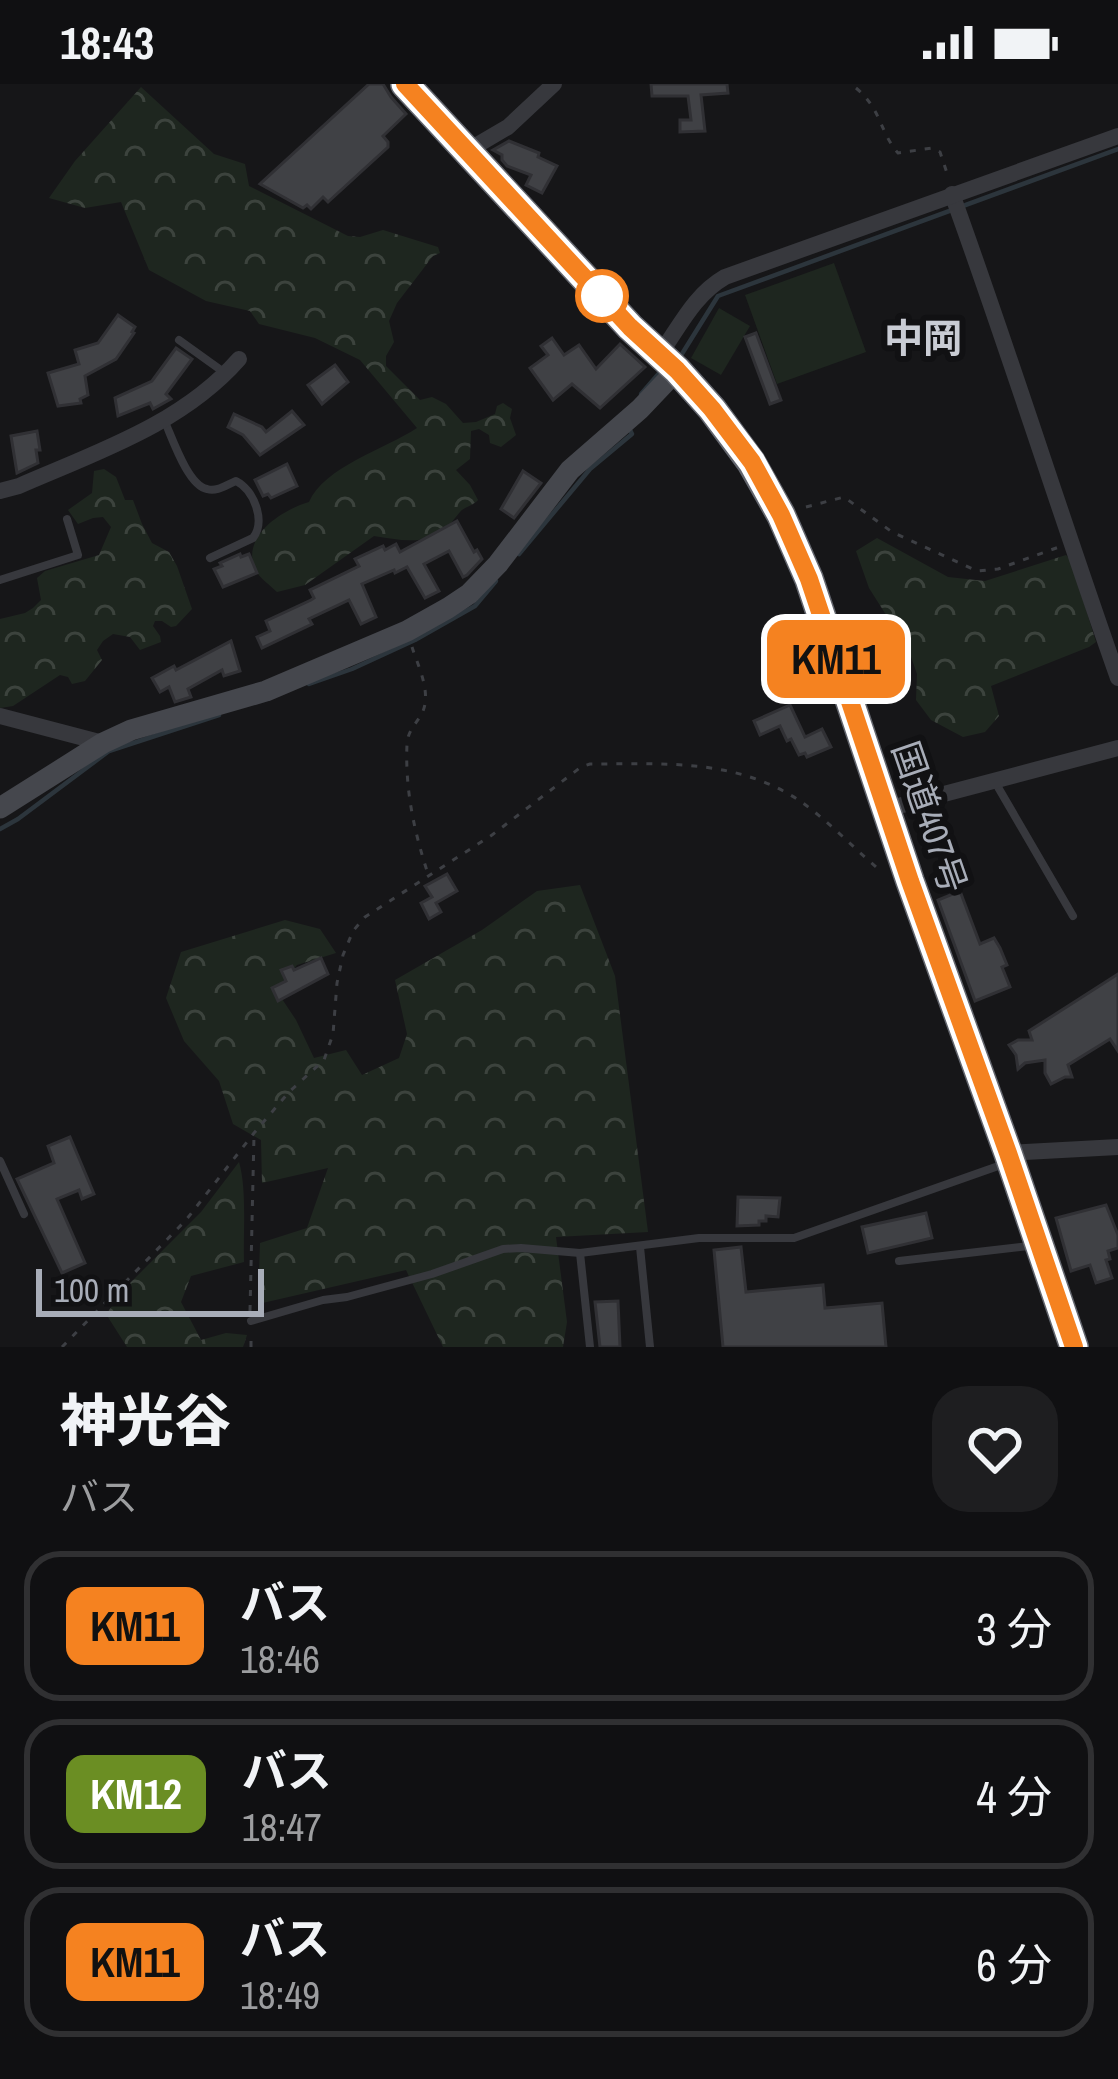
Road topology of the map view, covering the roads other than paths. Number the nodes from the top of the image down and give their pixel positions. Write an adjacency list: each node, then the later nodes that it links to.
1 (405, 84): 4 (highway, 国道407号)
2 (554, 84): 4 (street)
3 (1118, 136): 5 (street)
4 (467, 151): 8 (highway, 国道407号)
5 (953, 193): 8 (street); 15 (street)
6 (179, 340): 9 (lane)
7 (239, 359): 9 (street)
8 (668, 362): 17 (street); 21 (highway, 国道407号)
9 (226, 374): 10 (street)
10 (164, 421): 11 (street); 13 (lane)
11 (0, 491)
12 (67, 519): 14 (lane)
13 (210, 558)
14 (0, 580)
15 (1118, 678)
16 (0, 716): 17 (street)
17 (103, 742): 20 (street)
18 (1118, 748): 19 (street)
19 (994, 779): 21 (street); 22 (lane)
20 (0, 808)
21 (886, 809): 24 (highway, 国道407号)
22 (1073, 916)
23 (1118, 1147): 24 (street)
24 (1010, 1158): 27 (highway, 国道407号); 28 (lane)
25 (0, 1161): 26 (lane)
26 (24, 1214)
27 (1040, 1244): 30 (lane); 34 (highway, 国道407号)
28 (640, 1247): 29 (lane); 33 (lane)
29 (580, 1252): 31 (lane); 32 (lane)
30 (899, 1262)
31 (251, 1321)
32 (590, 1347)
33 (650, 1347)
34 (1074, 1347)

